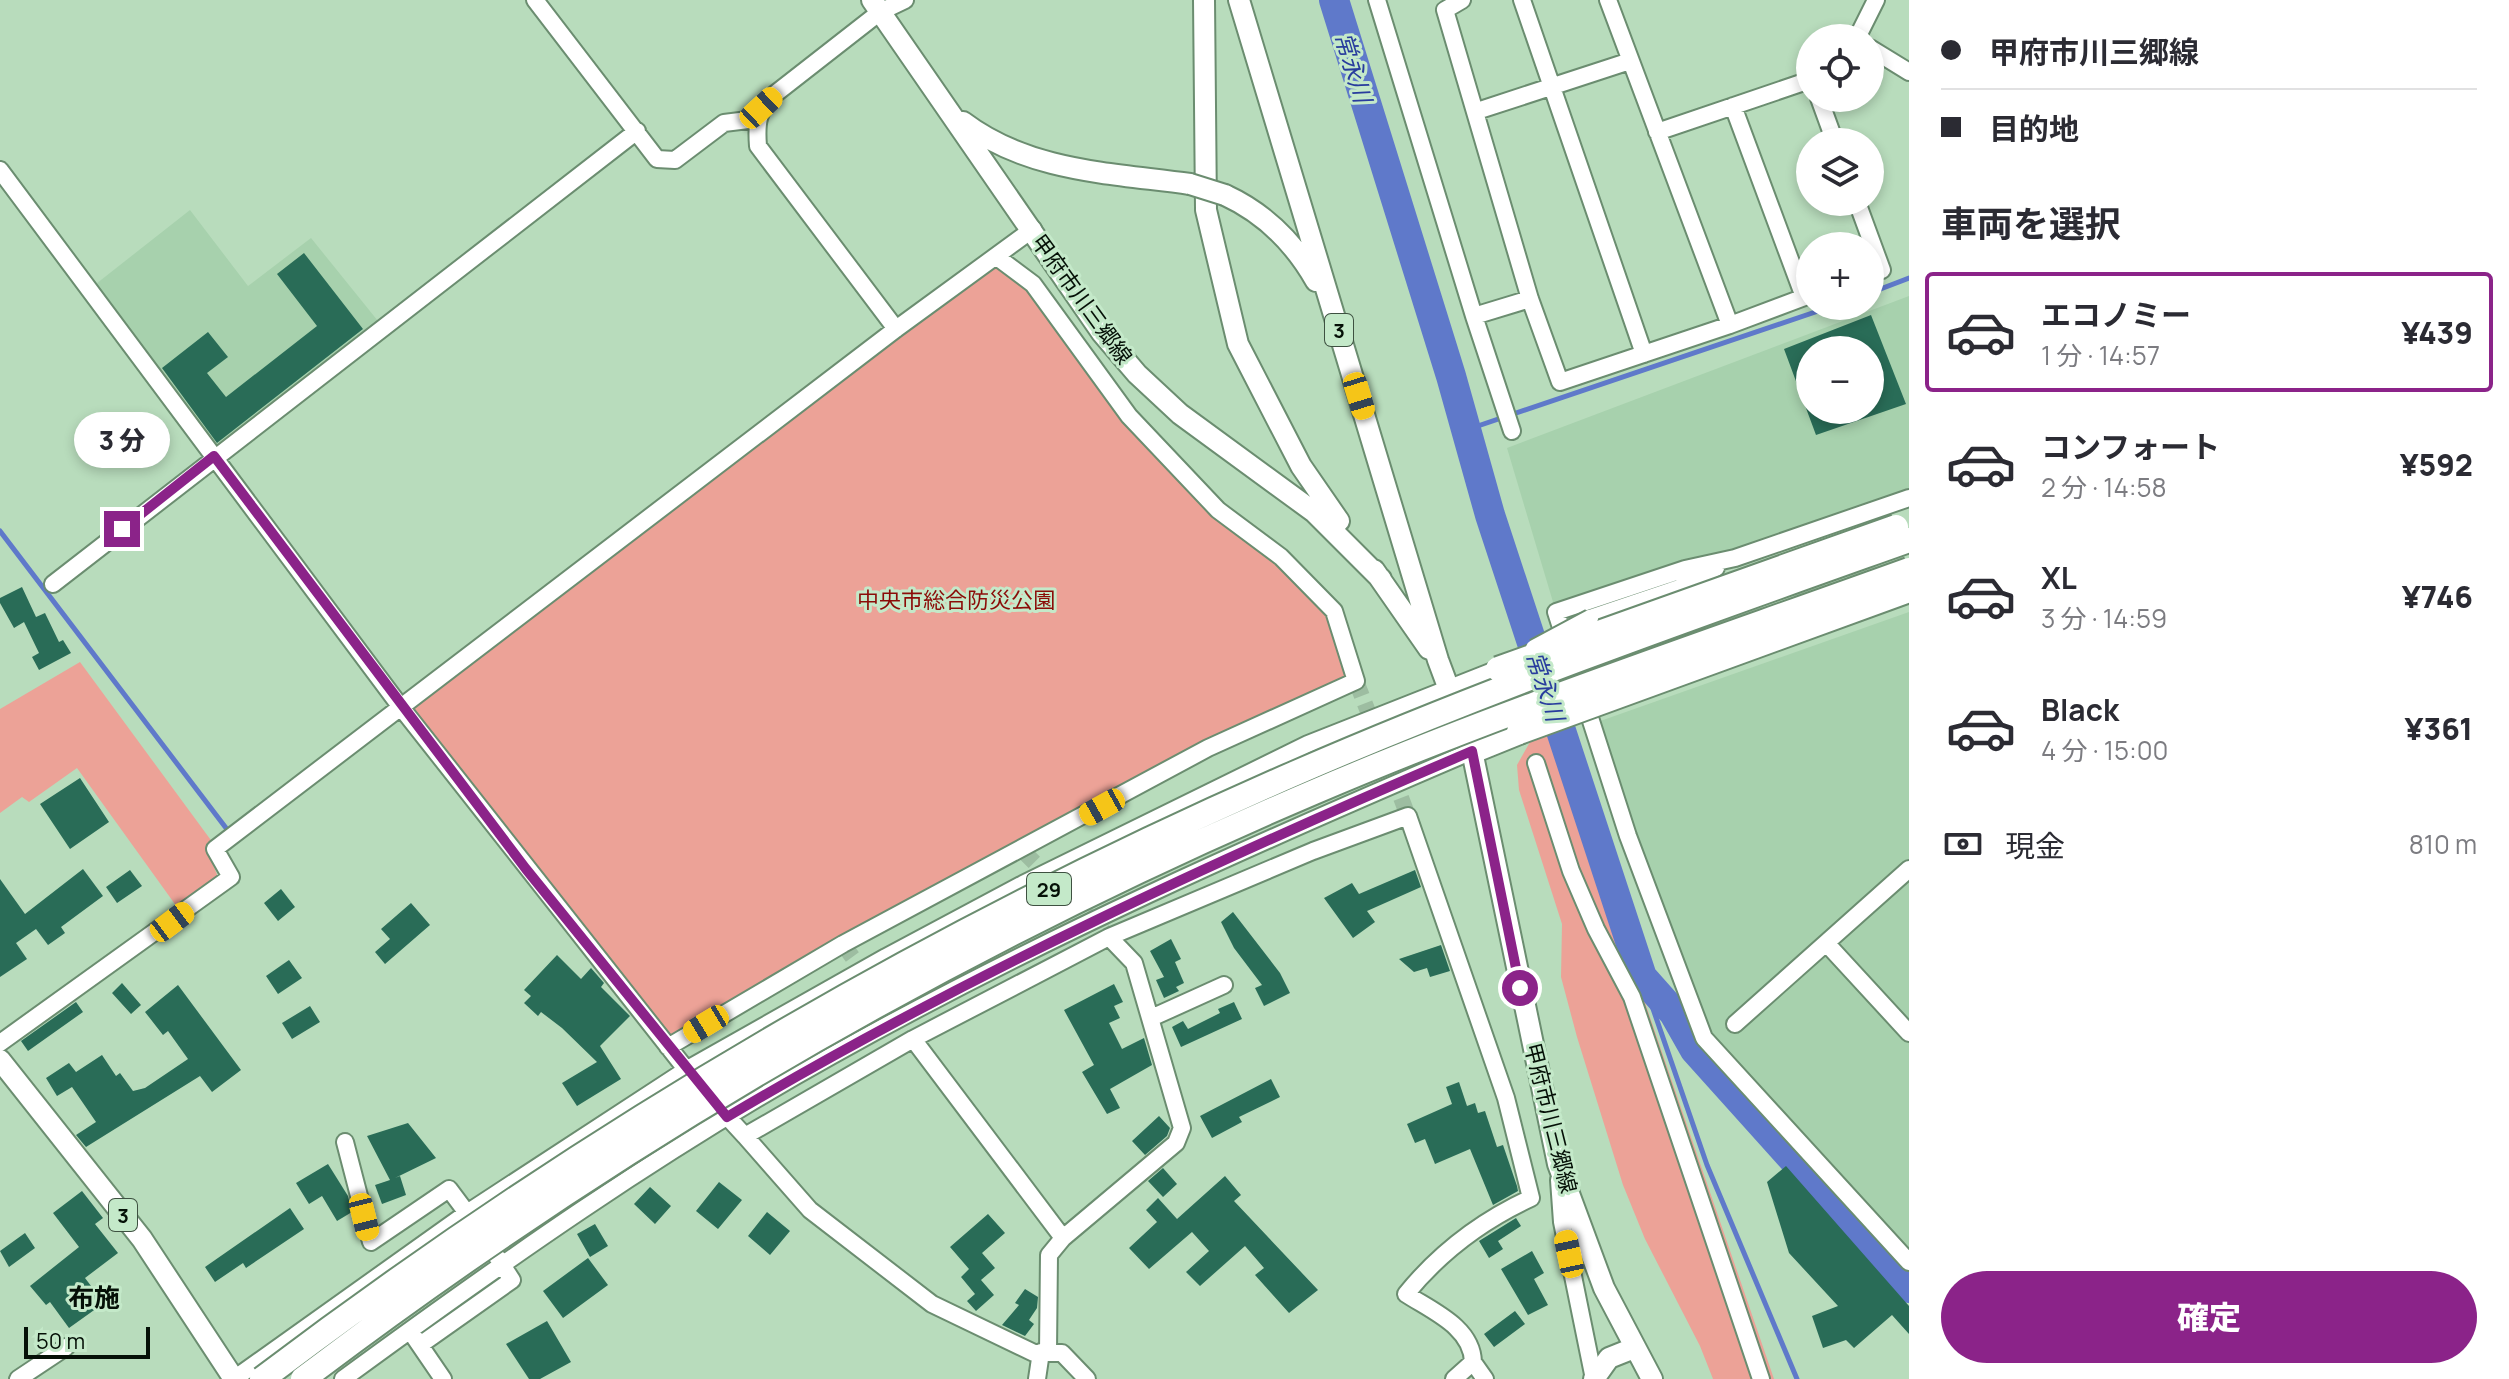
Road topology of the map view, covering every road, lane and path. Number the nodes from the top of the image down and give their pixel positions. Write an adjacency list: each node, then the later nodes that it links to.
1 (535, 0): 21 (street)
2 (905, 0): 10 (street)
3 (1204, 0): 41 (main road, 甲府市川三郷線 / 3)
4 (1239, 0): 29 (main road, 甲府市川三郷線 / 3)
5 (1377, 0): 30 (street)
6 (1462, 0): 18 (street)
7 (1522, 0): 16 (street)
8 (1608, 0): 13 (street)
9 (1876, 0): 11 (street)
10 (876, 6): 19 (main road, 甲府市川三郷線 / 3); 20 (street)
11 (1864, 24)
12 (1884, 57): 14 (street)
13 (1630, 61): 16 (street); 22 (street)
14 (1909, 72)
15 (1796, 85): 17 (street)
16 (1551, 87): 18 (street); 33 (street)
17 (1733, 106): 22 (street); 26 (street)
18 (1477, 111): 27 (street)
19 (954, 115): 24 (main road, 甲府市川三郷線 / 3); 29 (main road, bridge)
20 (756, 119): 21 (street); 32 (street)
21 (637, 131): 35 (street)
22 (1657, 132): 31 (street)
23 (0, 170): 35 (street)
24 (1033, 229): 25 (street); 41 (main road, 甲府市川三郷線 / 3)
25 (997, 257): 32 (street); 59 (street)
26 (1796, 268)
27 (1530, 299): 30 (street); 33 (street)
28 (1796, 300): 31 (street)
29 (1332, 308): 44 (main road, 甲府市川三郷線 / 3)
30 (1474, 316): 34 (street)
31 (1730, 325): 33 (street)
32 (896, 329): 47 (street)
33 (1644, 354)
34 (1512, 431)
35 (214, 456): 42 (street); 47 (street)
36 (1909, 498): 39 (street)
37 (1909, 523): 45 (highway, bridge)
38 (1909, 540): 78 (highway, 29, bridge)
39 (1735, 558): 45 (street, bridge); 68 (street)
40 (1909, 570): 79 (highway, 29, bridge)
41 (1381, 579): 44 (main road, 甲府市川三郷線 / 3)
42 (53, 584)
43 (1909, 590): 48 (highway, bridge)
44 (1438, 660): 46 (main road, 甲府市川三郷線 / 3)
45 (1498, 669): 46 (street)
46 (1449, 689): 48 (main road, 甲府市川三郷線 / 3); 61 (street)
47 (400, 706): 58 (street); 59 (street)
48 (1472, 751): 62 (street); 65 (main road, 甲府市川三郷線 / 3)
49 (1536, 763): 88 (street)
50 (1909, 869): 52 (street)
51 (1109, 937): 54 (street); 57 (street); 75 (street)
52 (1828, 945): 55 (street); 56 (street)
53 (1224, 985): 54 (street)
54 (1151, 1018): 67 (street)
55 (1735, 1024)
56 (1909, 1033)
57 (913, 1039): 63 (street); 67 (street)
58 (0, 1043)
59 (668, 1047): 61 (street)
60 (0, 1060): 77 (main road, 3)
61 (686, 1070): 62 (street); 66 (street)
62 (727, 1117): 63 (street); 69 (street)
63 (745, 1136): 74 (street)
64 (345, 1142): 66 (street)
65 (1558, 1164): 73 (main road, 甲府市川三郷線 / 3); 86 (street)
66 (467, 1213): 69 (street); 77 (street)
67 (1063, 1238): 74 (street)
68 (1909, 1262)
69 (502, 1265): 70 (street); 71 (street)
70 (410, 1330): 71 (street); 80 (street)
71 (420, 1345): 81 (street)
72 (66, 1347): 76 (street)
73 (1634, 1348): 86 (main road); 87 (main road, 甲府市川三郷線 / 3)
74 (1045, 1352): 82 (street); 83 (street)
75 (1473, 1362): 84 (street); 85 (street)
76 (18, 1379)
77 (234, 1379)
78 (262, 1379)
79 (303, 1379)
80 (343, 1379)
81 (443, 1379)
82 (1037, 1379)
83 (1087, 1379)
84 (1454, 1379)
85 (1485, 1379)
86 (1594, 1379)
87 (1652, 1379)
88 (1761, 1379)

